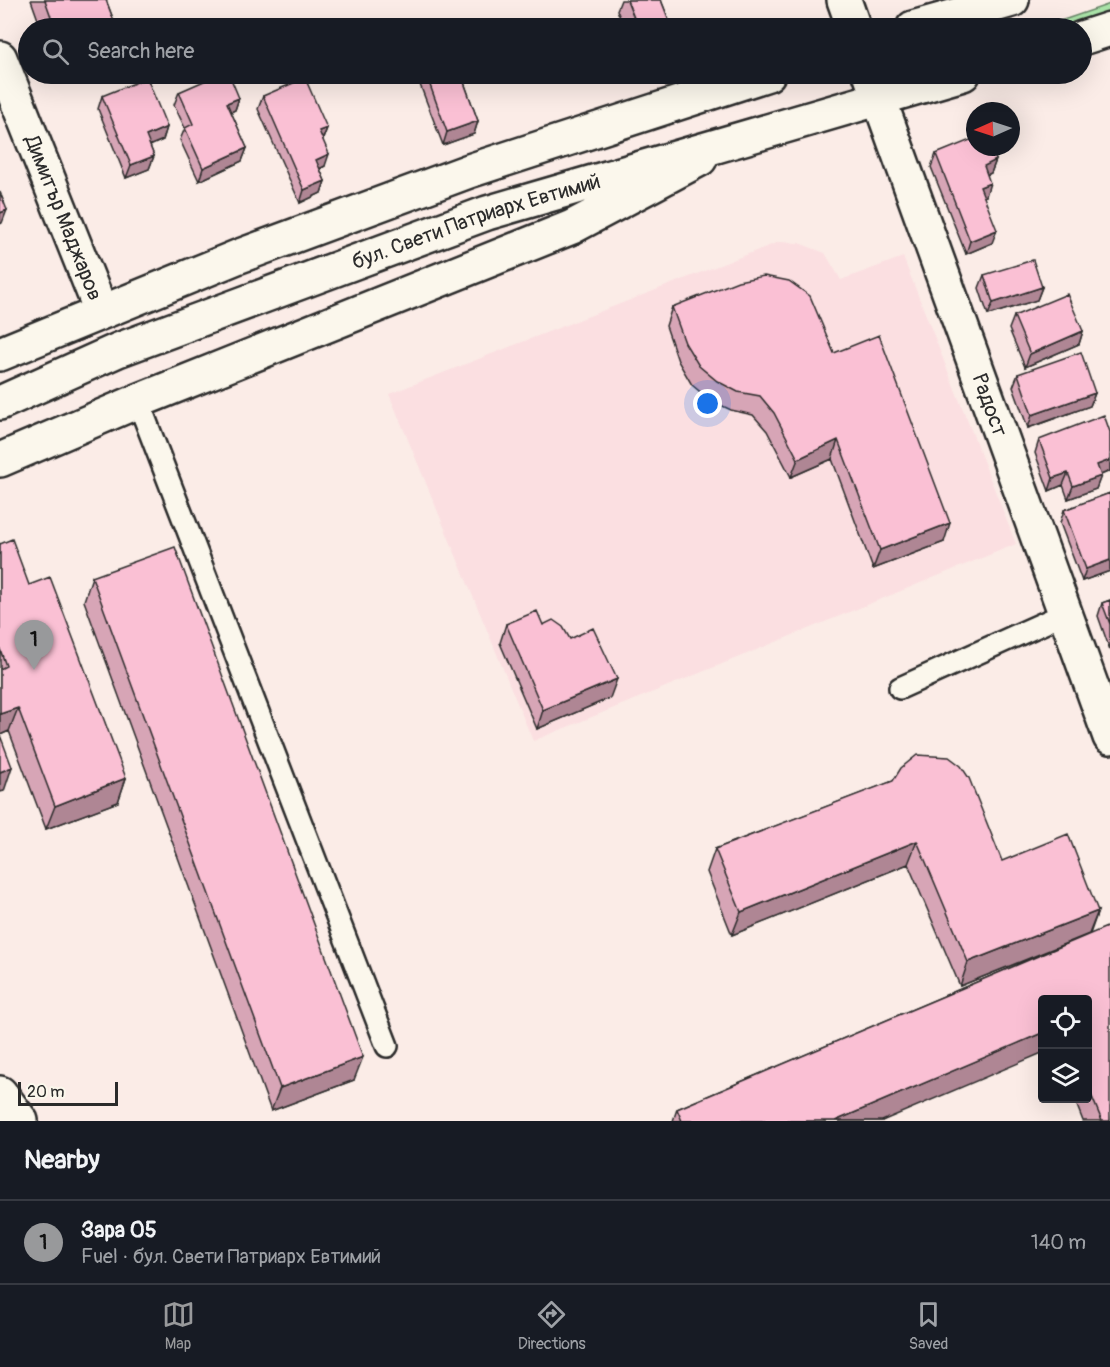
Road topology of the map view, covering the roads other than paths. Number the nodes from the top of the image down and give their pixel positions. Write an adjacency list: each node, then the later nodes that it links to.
1 (844, 0): 3 (main road)
2 (1012, 0): 4 (main road)
3 (850, 18)
4 (948, 18)
5 (1110, 29): 6 (main road)
6 (1092, 35)
7 (0, 58): 11 (main road, Димитър Маджаров)
8 (737, 84): 11 (main road)
9 (875, 86): 10 (main road, бул. Свети Патриарх Евтимий); 16 (main road, Радост)
10 (740, 138): 13 (main road); 14 (main road, бул. Свети Патриарх Евтимий)
11 (101, 311): 12 (main road)
12 (0, 354)
13 (138, 402): 15 (main road); 19 (lane)
14 (0, 403)
15 (0, 460)
16 (1064, 614): 17 (lane); 18 (main road, Радост)
17 (900, 688)
18 (1110, 736)
19 (387, 1046)
20 (0, 1094): 21 (main road)
21 (21, 1121)

